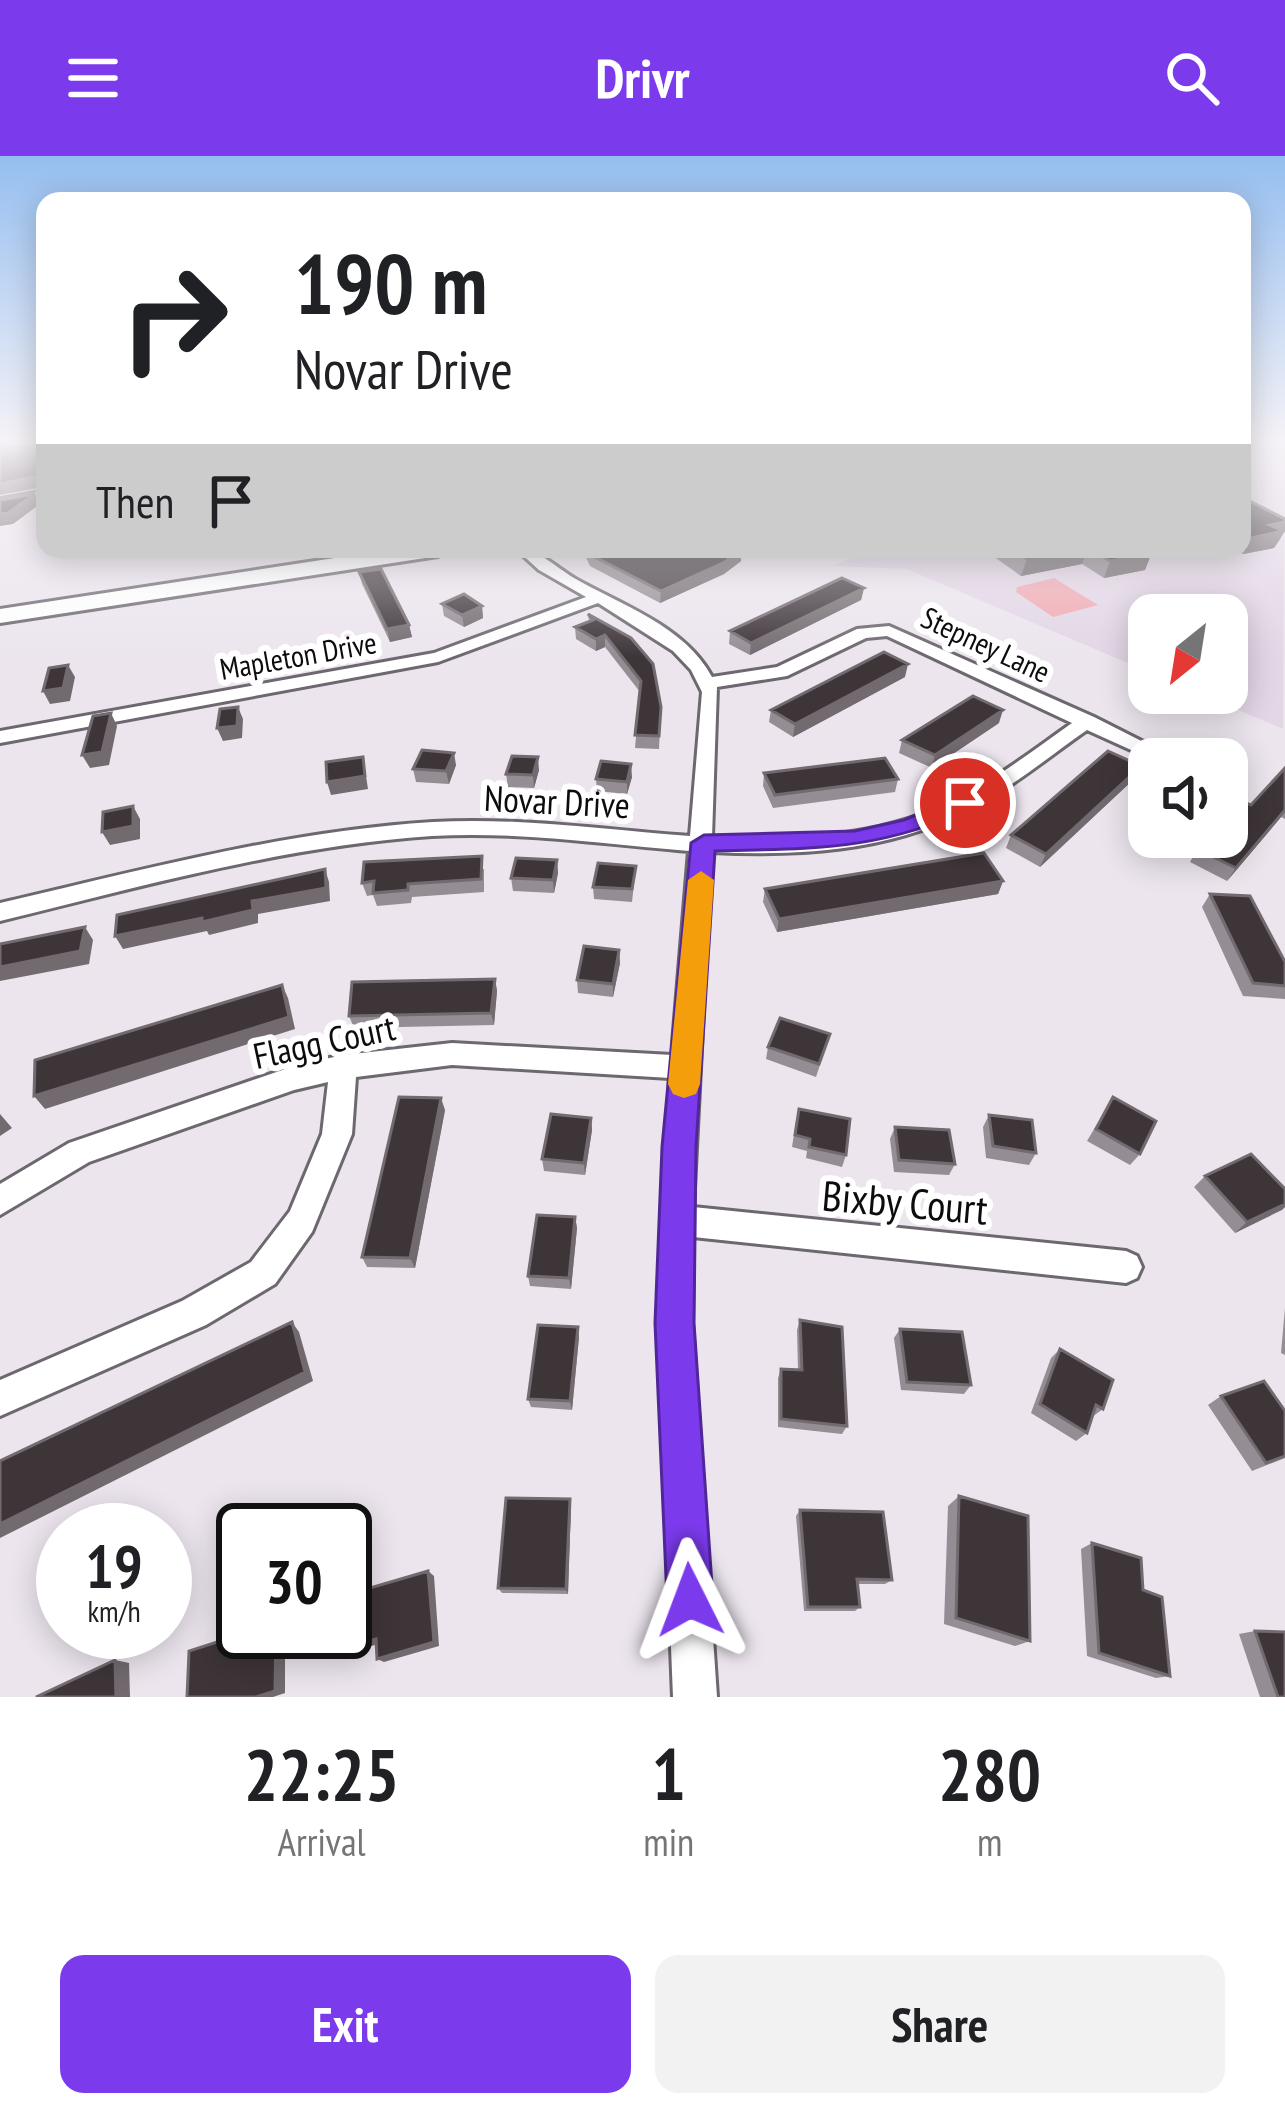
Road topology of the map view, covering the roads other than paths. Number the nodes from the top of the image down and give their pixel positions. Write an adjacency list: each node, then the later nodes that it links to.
1 (379, 558): 4 (street)
2 (537, 558): 3 (street)
3 (598, 598): 5 (street); 7 (street, Mapleton Drive)
4 (0, 616)
5 (708, 683): 6 (street, Stepney Lane); 9 (street)
6 (1087, 721): 8 (street, Stepney Lane); 9 (street, Novar Drive)
7 (0, 737)
8 (1128, 740)
9 (704, 843): 10 (street, Novar Drive); 12 (street)
10 (0, 912)
11 (343, 1066): 12 (street, Flagg Court); 13 (street, Flagg Court); 16 (street)
12 (686, 1067): 14 (street)
13 (0, 1201)
14 (677, 1220): 15 (street, Bixby Court); 17 (street)
15 (1126, 1267)
16 (0, 1398)
17 (695, 1697)

